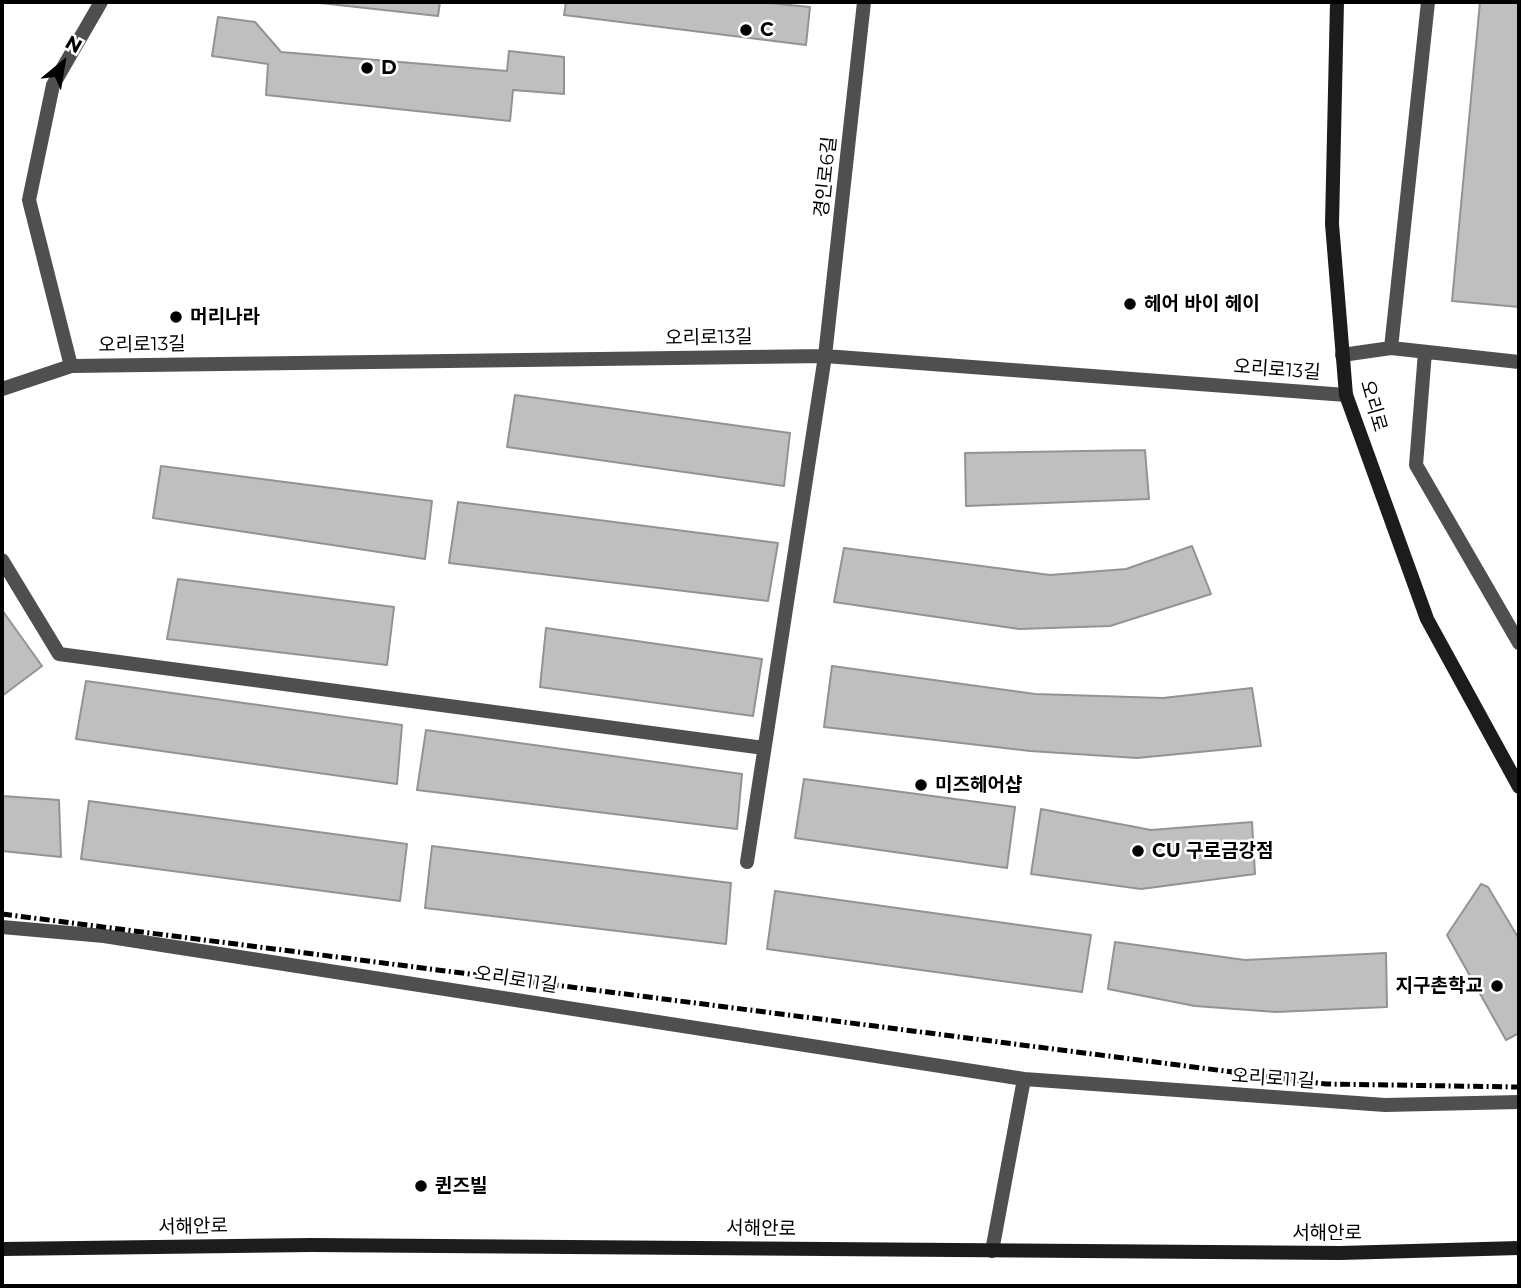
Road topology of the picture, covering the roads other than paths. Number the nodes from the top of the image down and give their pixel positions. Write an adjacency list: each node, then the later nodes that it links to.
1 (101, 2): 10 (street, 오리로13길)
2 (864, 2): 8 (street, 경인로6길)
3 (1337, 2): 7 (main road, 오리로)
4 (1428, 2): 5 (street)
5 (1391, 348): 6 (street); 7 (street)
6 (1425, 352): 9 (street); 14 (street)
7 (1342, 355): 12 (main road, 오리로)
8 (825, 356): 10 (street, 오리로13길); 12 (street, 오리로13길); 15 (street, 경인로6길)
9 (1519, 362)
10 (71, 366): 11 (street, 오리로13길)
11 (2, 389)
12 (1346, 395): 16 (main road, 오리로)
13 (2, 560): 15 (street)
14 (1519, 643)
15 (764, 748): 17 (street, 경인로6길)
16 (1519, 787)
17 (747, 862)
18 (2, 927): 19 (street, 오리로11길)
19 (1024, 1079): 20 (street, 오리로11길); 23 (street)
20 (1519, 1102)
21 (1519, 1248): 23 (main road, 서해안로)
22 (2, 1249): 23 (main road, 서해안로)
23 (992, 1251)

